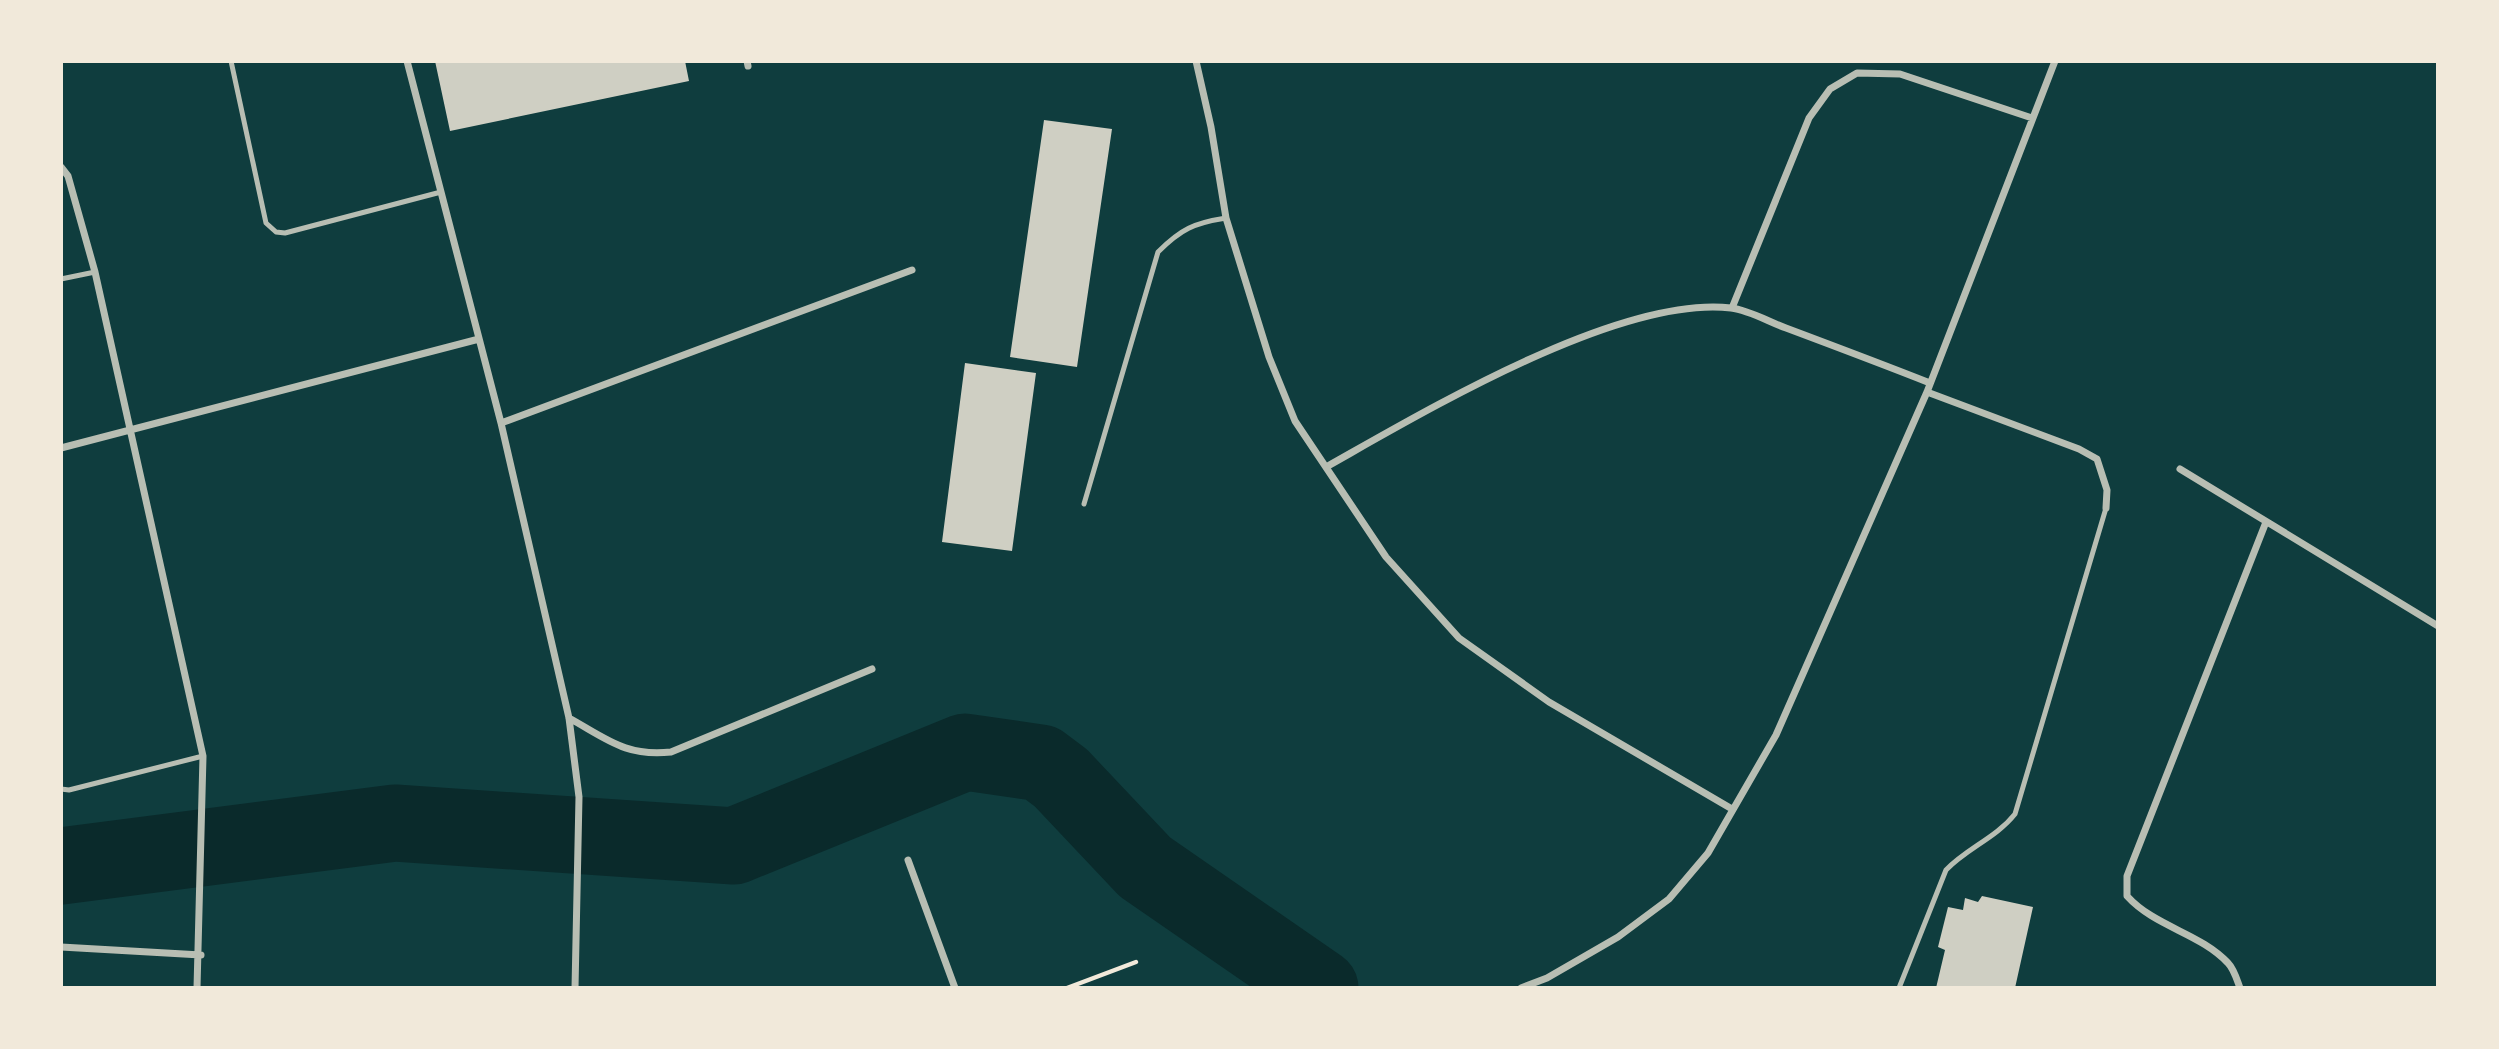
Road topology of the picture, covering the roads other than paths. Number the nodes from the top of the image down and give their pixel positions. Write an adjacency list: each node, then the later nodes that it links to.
1 (231, 61): 7 (lane)
2 (407, 61): 7 (street)
3 (1196, 61): 8 (street)
4 (2055, 61): 5 (street)
5 (2032, 118): 12 (street); 14 (street)
6 (61, 167): 10 (street)
7 (440, 192): 13 (street)
8 (1226, 218): 19 (street); 21 (lane)
9 (912, 270): 16 (street)
10 (95, 272): 11 (lane); 17 (street)
11 (61, 279)
12 (1732, 308): 14 (street); 19 (street)
13 (479, 339): 16 (street); 17 (street)
14 (1930, 383): 15 (street)
15 (1927, 392): 22 (street); 29 (street)
16 (500, 423): 26 (street)
17 (130, 429): 18 (street); 27 (street)
18 (61, 448)
19 (1326, 467): 29 (street)
20 (2180, 469): 23 (street)
21 (1084, 504)
22 (2106, 508): 37 (lane)
23 (2266, 522): 24 (street); 38 (street)
24 (2438, 626)
25 (872, 668): 26 (street)
26 (569, 718): 34 (street)
27 (203, 756): 28 (lane); 32 (street)
28 (61, 789)
29 (1732, 809): 36 (street)
30 (908, 860): 35 (street)
31 (61, 947): 32 (street)
32 (201, 954): 33 (street)
33 (197, 988)
34 (575, 988)
35 (955, 988)
36 (1521, 988)
37 (1899, 988)
38 (2240, 988)

